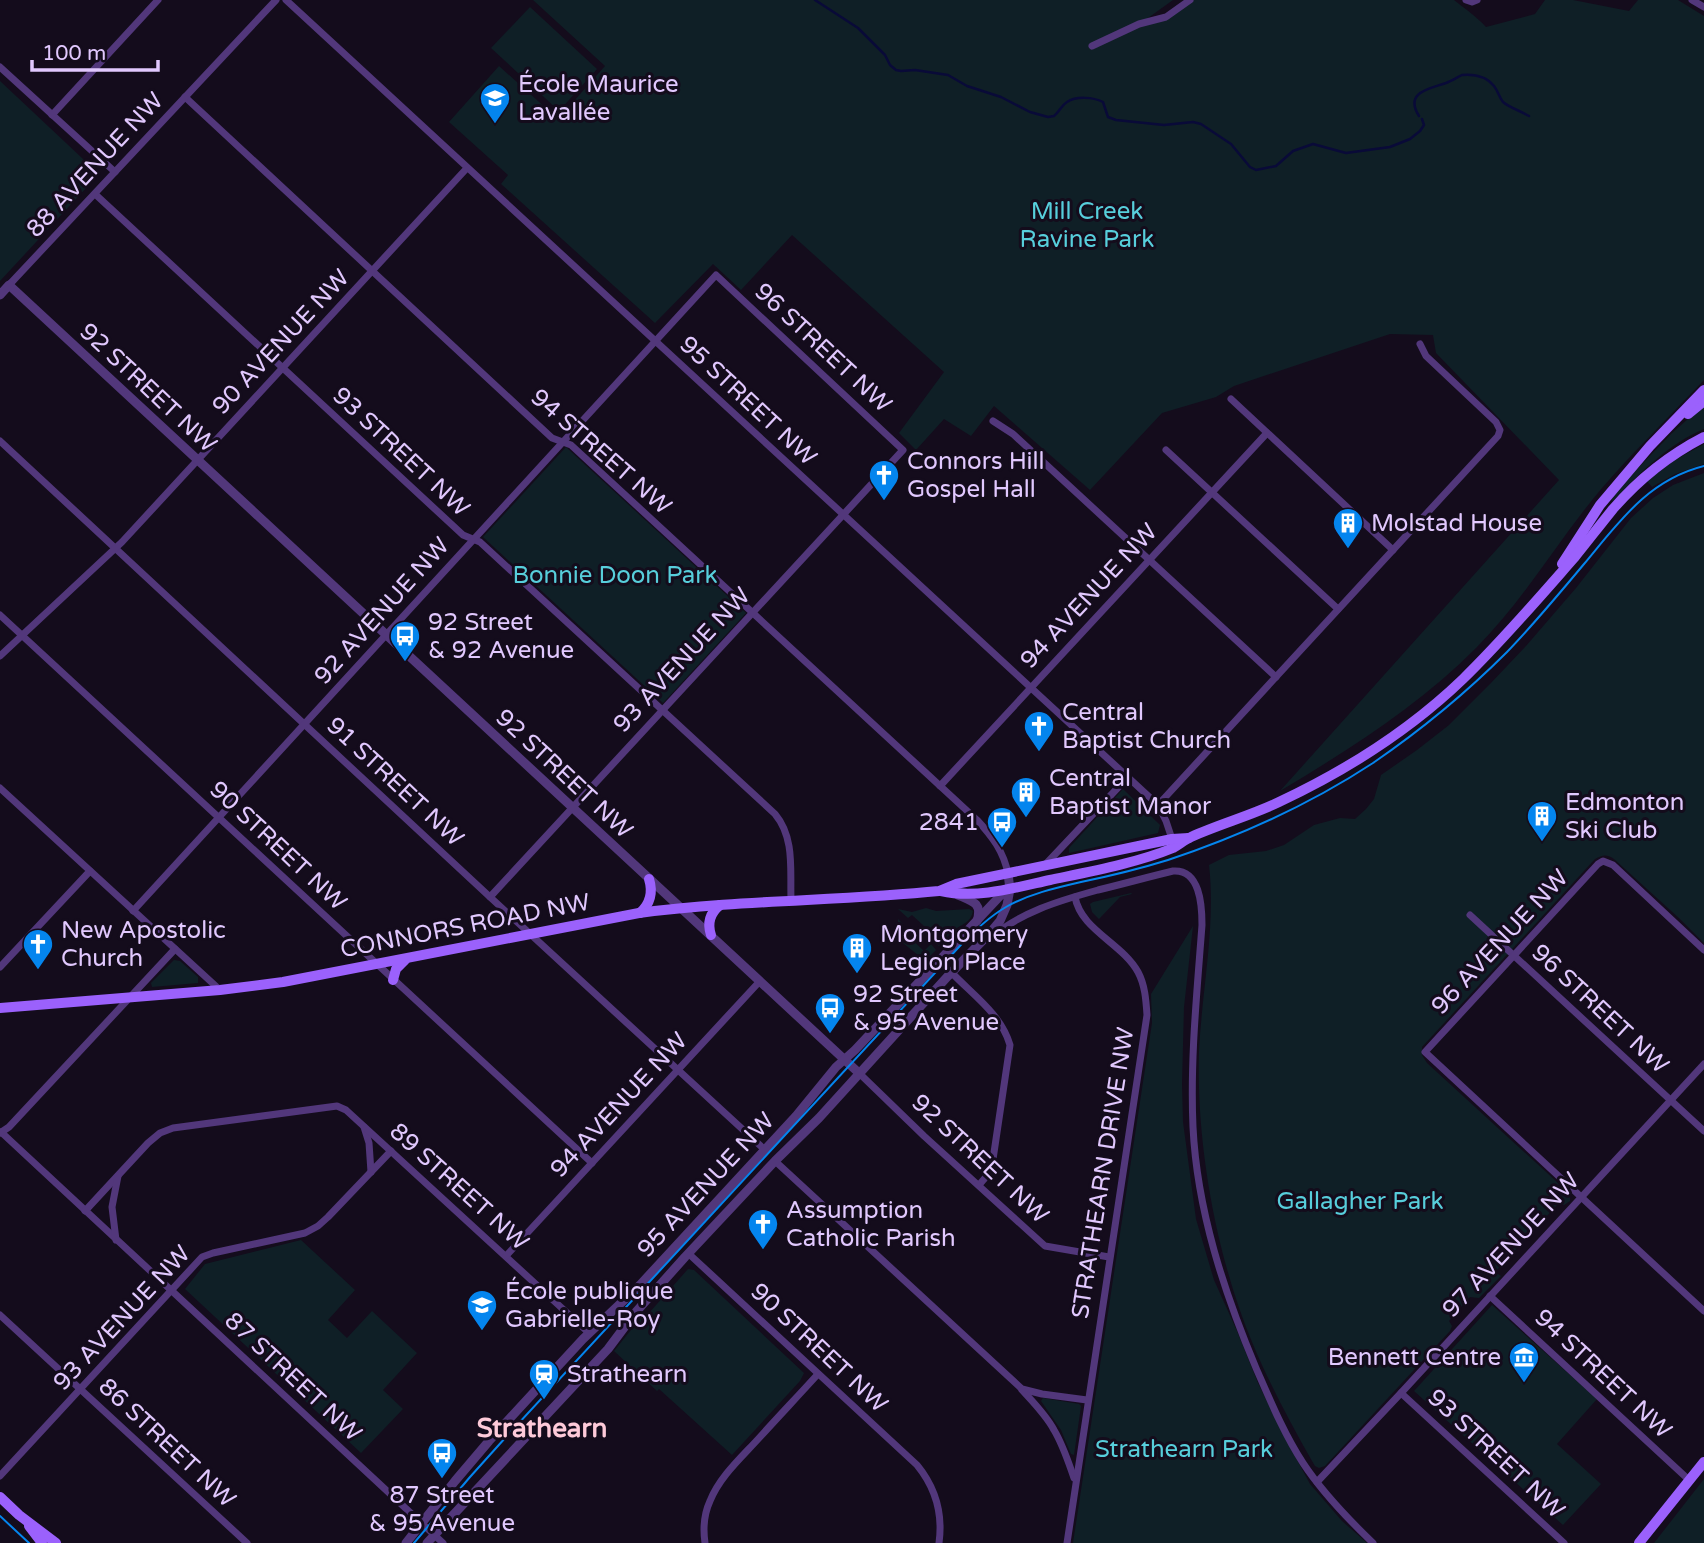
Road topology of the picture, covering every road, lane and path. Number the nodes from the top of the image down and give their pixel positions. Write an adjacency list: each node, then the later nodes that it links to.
1 (158, 0): 12 (street)
2 (276, 0): 11 (street, 88 AVENUE NW)
3 (286, 0): 13 (street, 95 STREET NW)
4 (1190, 0): 9 (street)
5 (1467, 0): 6 (street)
6 (1477, 0)
7 (1692, 0): 8 (street)
8 (1704, 7)
9 (1092, 46)
10 (0, 67): 12 (street)
11 (185, 97): 14 (street, 88 AVENUE NW); 16 (street, 94 STREET NW)
12 (52, 115): 14 (street)
13 (467, 169): 16 (street, 90 AVENUE NW); 20 (street, 95 STREET NW)
14 (115, 172): 15 (street, 88 AVENUE NW)
15 (95, 194): 18 (street, 88 AVENUE NW); 22 (street, 93 STREET NW)
16 (373, 271): 22 (street, 90 AVENUE NW); 30 (street, 94 STREET NW)
17 (716, 275): 20 (street, 92 AVENUE NW); 32 (street, 96 STREET NW)
18 (9, 285): 19 (street, 88 AVENUE NW); 34 (street, 92 STREET NW)
19 (0, 295)
20 (655, 341): 30 (street, 92 AVENUE NW); 36 (street, 95 STREET NW)
21 (1420, 344): 39 (street)
22 (283, 369): 34 (street, 90 AVENUE NW); 37 (street, 93 STREET NW)
23 (1704, 390): 31 (main road, CONNORS ROAD NW)
24 (1231, 399): 27 (street)
25 (1704, 401): 31 (main road)
26 (993, 421): 40 (street)
27 (1267, 433): 35 (street, 94 AVENUE NW); 39 (street)
28 (1704, 437): 41 (main road, CONNORS ROAD NW)
29 (0, 441): 38 (street, 91 STREET NW)
30 (563, 442): 37 (street, 92 AVENUE NW); 43 (street, 94 STREET NW)
31 (1650, 446): 41 (main road, CONNORS ROAD NW)
32 (903, 450): 36 (street, 93 AVENUE NW)
33 (1166, 450): 35 (street)
34 (198, 461): 38 (street, 90 AVENUE NW); 46 (street, 92 STREET NW)
35 (1212, 492): 40 (street, 94 AVENUE NW); 42 (street)
36 (843, 515): 43 (street, 93 AVENUE NW); 49 (street, 95 STREET NW)
37 (473, 539): 46 (street, 92 AVENUE NW); 50 (street, 93 STREET NW)
38 (116, 549): 45 (street, 90 AVENUE NW); 51 (street, 91 STREET NW)
39 (1393, 550): 42 (street)
40 (1149, 559): 48 (street); 49 (street, 94 AVENUE NW)
41 (1549, 586): 59 (main road, CONNORS ROAD NW)
42 (1339, 609): 48 (street)
43 (752, 613): 50 (street, 93 AVENUE NW); 53 (street, 94 STREET NW)
44 (0, 615): 45 (street, 90 STREET NW)
45 (22, 635): 47 (street, 90 AVENUE NW); 58 (street, 90 STREET NW)
46 (386, 635): 51 (street, 92 AVENUE NW); 57 (street, 92 STREET NW)
47 (0, 656)
48 (1276, 677): 56 (street)
49 (1030, 688): 52 (street, 95 STREET NW); 53 (street, 94 AVENUE NW)
50 (662, 711): 57 (street, 93 AVENUE NW); 70 (street, 93 STREET NW)
51 (304, 724): 58 (street, 92 AVENUE NW); 68 (street, 91 STREET NW)
52 (1128, 777): 56 (street, 95 STREET NW); 61 (street)
53 (940, 786): 63 (street, 94 STREET NW)
54 (0, 788): 55 (street)
55 (4, 797): 62 (street)
56 (1158, 805): 60 (street, 95 STREET NW)
57 (572, 808): 64 (street, 92 STREET NW); 68 (street, 93 AVENUE NW)
58 (219, 818): 73 (street, 92 AVENUE NW); 84 (street, 90 STREET NW)
59 (1189, 838): 60 (main road, CONNORS ROAD NW); 65 (main road, CONNORS ROAD NW)
60 (1172, 839): 61 (main road, CONNORS ROAD NW)
61 (1043, 867): 63 (main road, CONNORS ROAD NW)
62 (90, 871): 73 (street); 85 (street)
63 (1009, 874): 65 (street, 95 AVENUE NW); 66 (main road, CONNORS ROAD NW)
64 (649, 879): 72 (street, 92 STREET NW); 74 (main road)
65 (1010, 889): 67 (main road, CONNORS ROAD NW); 76 (street, 95 AVENUE NW); 81 (street, 95 AVENUE NW)
66 (939, 891): 67 (main road, CONNORS ROAD NW); 70 (main road, CONNORS ROAD NW)
67 (956, 895): 76 (street)
68 (490, 897): 77 (street, 91 STREET NW)
69 (1075, 897): 81 (street, 95 AVENUE NW); 112 (street, STRATHEARN DRIVE NW); 127 (street, 95 AVENUE NW)
70 (791, 900): 71 (main road, CONNORS ROAD NW)
71 (720, 905): 72 (main road, CONNORS ROAD NW); 78 (main road)
72 (682, 908): 74 (main road, CONNORS ROAD NW); 78 (street, 92 STREET NW)
73 (133, 911): 79 (street)
74 (639, 913): 77 (main road, CONNORS ROAD NW)
75 (1470, 915): 82 (street, 96 STREET NW)
76 (977, 921): 92 (street, 95 AVENUE NW)
77 (531, 934): 83 (main road, CONNORS ROAD NW); 94 (street, 91 STREET NW)
78 (711, 935): 88 (street, 92 STREET NW)
79 (175, 949): 89 (street); 90 (street)
80 (1704, 950): 82 (street, 96 AVENUE NW)
81 (972, 951): 86 (street, 95 AVENUE NW)
82 (1514, 956): 96 (street, 96 STREET NW); 107 (street, 96 AVENUE NW)
83 (407, 958): 84 (main road, CONNORS ROAD NW); 87 (main road)
84 (376, 964): 87 (street, 90 STREET NW); 89 (main road, CONNORS ROAD NW)
85 (0, 967)
86 (952, 973): 95 (street, 95 AVENUE NW); 106 (street)
87 (393, 979): 103 (street, 90 STREET NW)
88 (760, 981): 92 (street, 92 STREET NW); 94 (street, 94 AVENUE NW)
89 (220, 990): 90 (main road, CONNORS ROAD NW)
90 (129, 998): 91 (main road, CONNORS ROAD NW); 99 (street)
91 (0, 1008)
92 (845, 1060): 95 (street, 92 STREET NW); 100 (street, 95 AVENUE NW)
93 (1704, 1065): 96 (street, 97 AVENUE NW)
94 (678, 1070): 100 (street, 91 STREET NW); 103 (street, 94 AVENUE NW)
95 (860, 1074): 102 (street, 95 AVENUE NW); 106 (street, 92 STREET NW)
96 (1671, 1101): 98 (street, 96 STREET NW); 107 (street, 97 AVENUE NW)
97 (364, 1126): 101 (street, 89 STREET NW); 104 (street, 89 STREET NW); 105 (street, 89 STREET NW)
98 (1704, 1131)
99 (0, 1133): 108 (street, 87 STREET NW)
100 (765, 1150): 117 (street, 95 AVENUE NW)
101 (391, 1151): 104 (street, 93 AVENUE NW); 111 (street, 89 STREET NW)
102 (775, 1161): 110 (street, 95 AVENUE NW); 120 (street)
103 (592, 1163): 111 (street, 94 AVENUE NW)
104 (371, 1172): 113 (street, 93 AVENUE NW)
105 (118, 1175): 108 (street); 109 (street)
106 (979, 1185): 112 (street, 92 STREET NW)
107 (1581, 1198): 114 (street, 97 AVENUE NW); 115 (street)
108 (85, 1211): 109 (street, 87 STREET NW)
109 (116, 1240): 113 (street, 87 STREET NW)
110 (689, 1254): 118 (street, 90 STREET NW); 131 (street, 95 AVENUE NW)
111 (506, 1256): 117 (street, 89 STREET NW)
112 (1109, 1257): 122 (street, STRATHEARN DRIVE NW)
113 (171, 1291): 119 (street, 93 AVENUE NW); 130 (street, 87 STREET NW)
114 (1490, 1296): 121 (street, 97 AVENUE NW); 126 (street, 94 STREET NW)
115 (1704, 1311)
116 (0, 1315): 119 (street, 86 STREET NW)
117 (589, 1333): 130 (street, 95 AVENUE NW)
118 (818, 1374): 138 (street); 139 (street, 90 STREET NW)
119 (80, 1389): 124 (street, 93 AVENUE NW); 134 (street, 86 STREET NW)
120 (1021, 1389): 122 (street); 125 (street, STRATHEARN DRIVE NW)
121 (1401, 1393): 127 (street, 97 AVENUE NW); 142 (street, 93 STREET NW)
122 (1087, 1400): 125 (street, STRATHEARN DRIVE NW)
123 (1704, 1462): 126 (main road)
124 (0, 1476)
125 (1075, 1480): 140 (street, STRATHEARN DRIVE NW)
126 (1689, 1480): 143 (main road)
127 (1317, 1482): 141 (street)
128 (0, 1497): 129 (main road)
129 (19, 1515): 132 (main road); 133 (main road)
130 (421, 1523): 131 (street, 87 STREET NW); 135 (street, 95 AVENUE NW)
131 (434, 1535): 136 (street, 95 AVENUE NW); 137 (street, 87 STREET NW)
132 (42, 1543)
133 (56, 1543)
134 (247, 1543)
135 (406, 1543)
136 (427, 1543)
137 (443, 1543)
138 (705, 1543)
139 (939, 1543)
140 (1067, 1543)
141 (1373, 1543)
142 (1564, 1543)
143 (1639, 1543)

